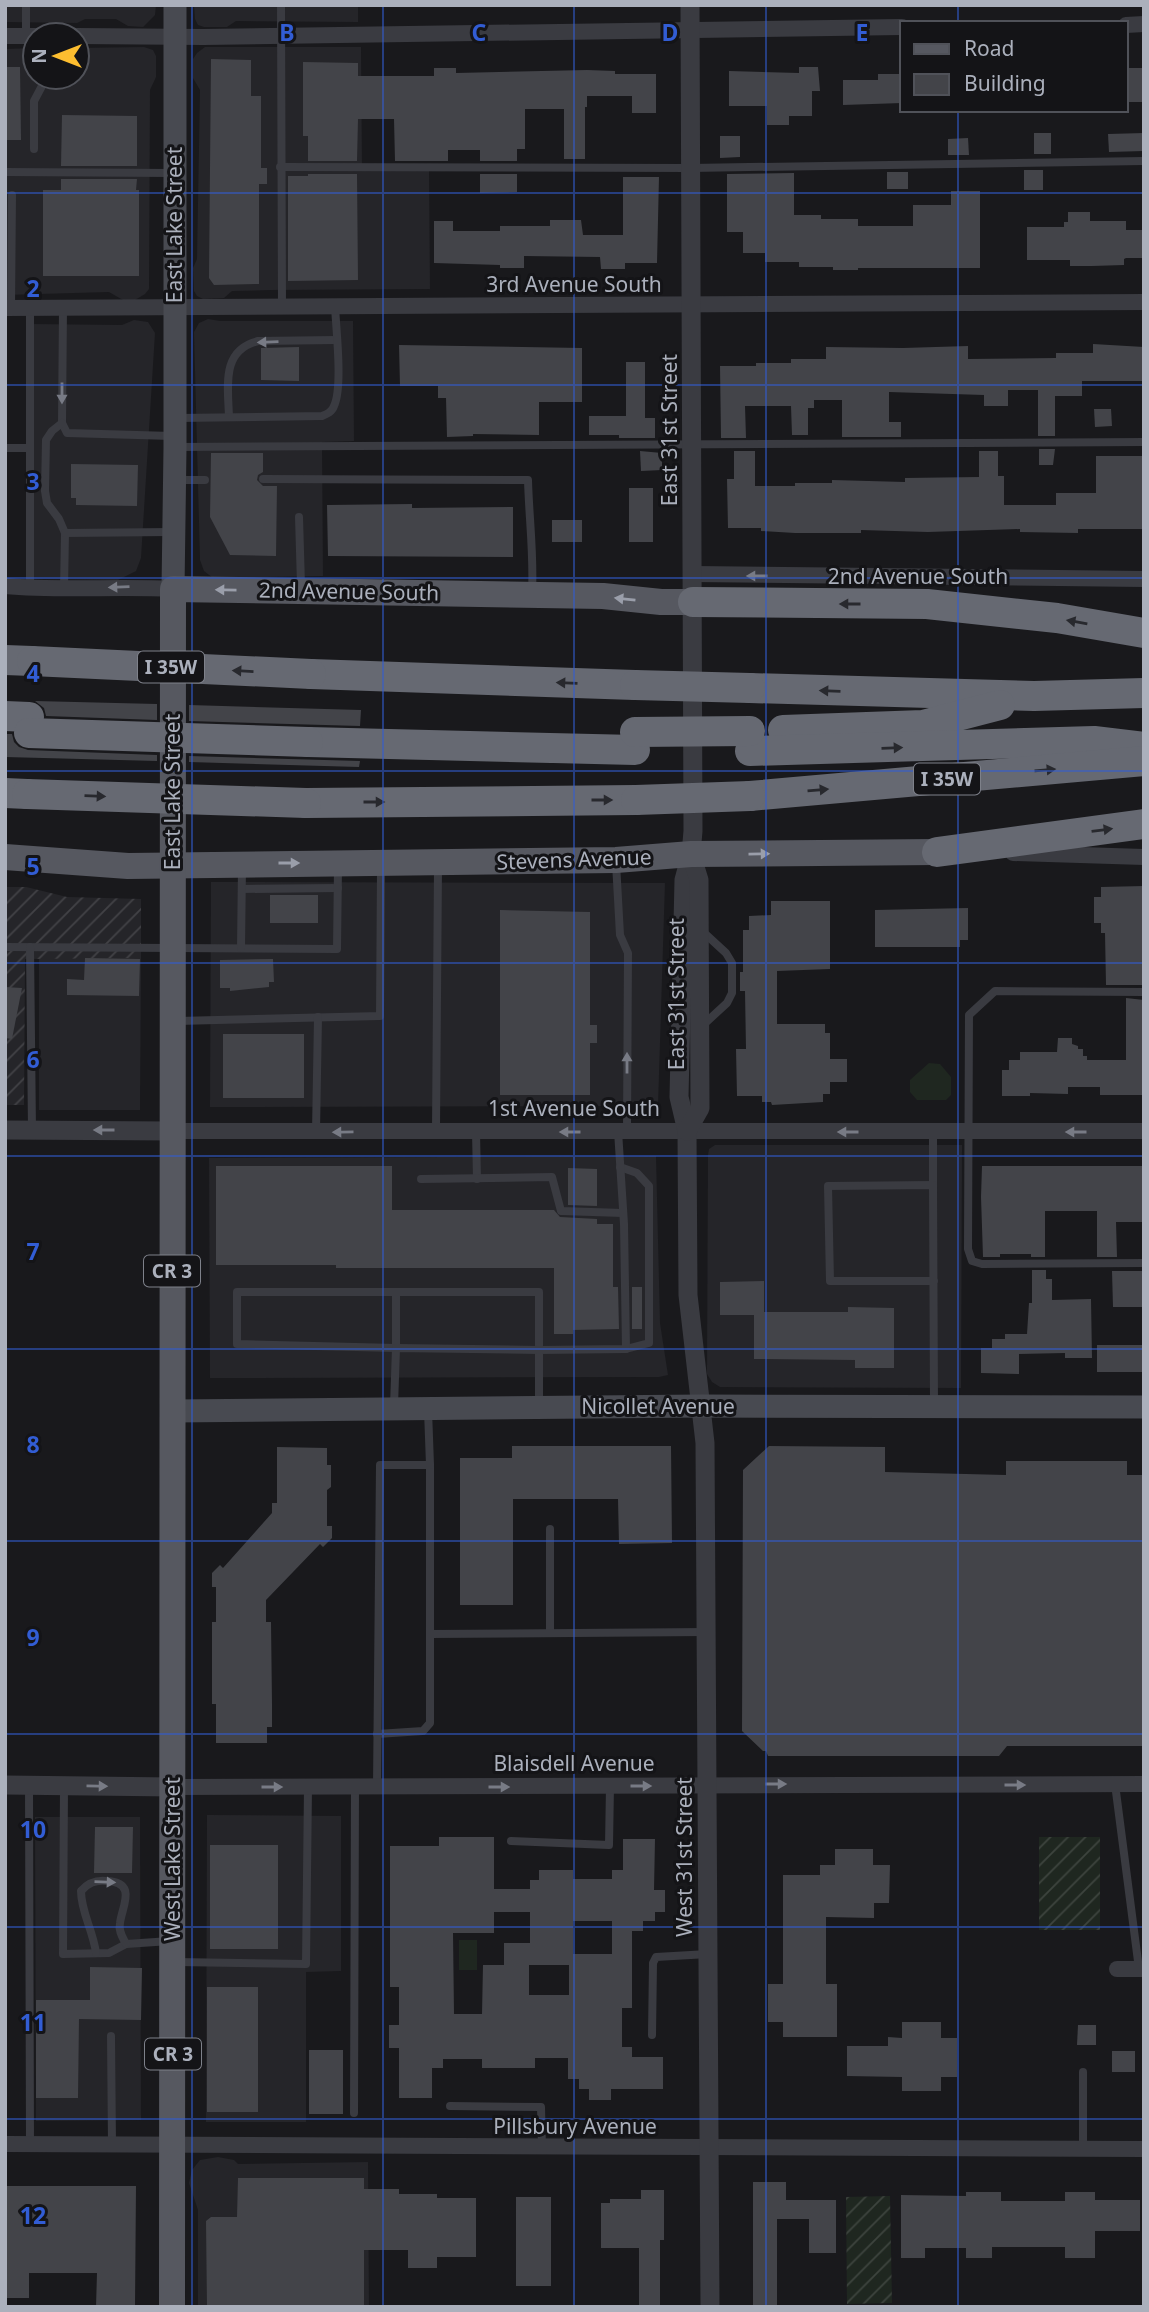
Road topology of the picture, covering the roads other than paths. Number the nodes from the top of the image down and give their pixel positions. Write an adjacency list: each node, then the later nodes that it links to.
1 (175, 5): 8 (main road, East Lake Street / CR 3)
2 (281, 5): 6 (lane)
3 (690, 5): 5 (street, East 31st Street)
4 (900, 27): 5 (street)
5 (690, 29): 6 (street); 13 (street, East 31st Street)
6 (281, 35): 8 (street); 12 (lane)
7 (91, 36): 8 (street)
8 (175, 36): 15 (main road, East Lake Street / CR 3)
9 (39, 91): 10 (lane)
10 (34, 149)
11 (1144, 161): 13 (lane)
12 (280, 167): 13 (lane); 19 (lane)
13 (691, 168): 18 (street, East 31st Street)
14 (5, 172): 15 (lane)
15 (174, 173): 24 (main road, East Lake Street / CR 3)
16 (12, 195): 21 (lane)
17 (1144, 302): 18 (street, 3rd Avenue South)
18 (692, 305): 20 (street, 3rd Avenue South); 30 (street, East 31st Street)
19 (282, 306): 20 (street, 3rd Avenue South); 24 (street, 3rd Avenue South)
20 (335, 306): 25 (lane)
21 (8, 308): 22 (street, 3rd Avenue South)
22 (30, 308): 23 (street, 3rd Avenue South); 32 (lane)
23 (63, 308): 24 (street, 3rd Avenue South); 27 (lane, one-way to 27)
24 (175, 308): 28 (main road, East Lake Street / CR 3)
25 (336, 340): 26 (lane, one-way to 26); 26 (lane)
26 (229, 417): 28 (lane)
27 (62, 423): 28 (lane); 38 (lane)
28 (175, 434): 30 (lane); 34 (main road, East Lake Street / CR 3)
29 (1144, 442): 30 (lane)
30 (693, 445): 41 (street, East 31st Street)
31 (5, 448): 32 (lane)
32 (29, 448): 42 (lane)
33 (263, 479): 46 (lane)
34 (175, 480): 35 (lane); 37 (main road, East Lake Street / CR 3)
35 (205, 480)
36 (299, 517): 45 (lane)
37 (174, 532): 38 (lane); 44 (main road, East Lake Street / CR 3)
38 (65, 533): 43 (lane)
39 (1144, 579): 41 (street, 2nd Avenue South, one-way to 41)
40 (5, 586): 42 (street, 2nd Avenue South)
41 (693, 588): 46 (main road, 2nd Avenue South, one-way to 46); 47 (highway, one-way to 41); 58 (street, East 31st Street)
42 (30, 589): 43 (street, 2nd Avenue South)
43 (64, 589): 44 (street, 2nd Avenue South, one-way to 43)
44 (173, 589): 45 (main road, 2nd Avenue South, one-way to 44); 64 (main road, East Lake Street / CR 3)
45 (301, 592): 46 (main road, 2nd Avenue South)
46 (531, 595)
47 (1144, 633)
48 (18, 661): 50 (highway, I 35W, one-way to 48, bridge)
49 (1144, 693): 50 (highway, I 35W)
50 (1034, 696): 52 (highway)
51 (17, 725): 52 (highway)
52 (750, 741): 53 (highway, one-way to 53)
53 (1144, 747)
54 (1144, 761): 55 (highway, I 35W, one-way to 54, bridge)
55 (16, 793)
56 (1144, 824): 57 (highway, one-way to 56)
57 (937, 852): 58 (main road, Stevens Avenue, one-way to 57); 60 (street, Stevens Avenue)
58 (691, 854): 61 (main road, Stevens Avenue); 67 (street, East 31st Street); 81 (street, East 31st Street)
59 (5, 857): 64 (main road, Stevens Avenue)
60 (1144, 857)
61 (616, 860): 63 (main road, Stevens Avenue); 80 (lane, one-way to 61)
62 (380, 862): 63 (main road, Stevens Avenue); 66 (main road, Stevens Avenue); 73 (lane)
63 (438, 863): 78 (lane)
64 (172, 864): 65 (main road, Stevens Avenue); 70 (main road, East Lake Street / CR 3)
65 (242, 876): 66 (main road, Stevens Avenue); 71 (lane)
66 (338, 876): 71 (lane)
67 (700, 928): 75 (street, East 31st Street); 75 (lane)
68 (5, 947): 69 (lane)
69 (30, 947): 70 (lane); 77 (lane)
70 (172, 947): 71 (lane); 74 (main road, East Lake Street / CR 3)
71 (241, 948)
72 (1144, 992): 86 (lane)
73 (318, 1017): 74 (lane); 83 (lane)
74 (171, 1021): 79 (main road, East Lake Street / CR 3)
75 (700, 1028): 81 (street, East 31st Street)
76 (5, 1130): 77 (street, 1st Avenue South)
77 (32, 1130): 79 (street, 1st Avenue South, one-way to 77)
78 (436, 1130): 83 (street, 1st Avenue South, one-way to 83); 84 (street, 1st Avenue South)
79 (173, 1131): 83 (street, 1st Avenue South); 104 (main road, East Lake Street / CR 3)
80 (622, 1131): 81 (street, 1st Avenue South); 84 (street, 1st Avenue South, one-way to 84); 87 (lane)
81 (688, 1131): 85 (street, 1st Avenue South, one-way to 81); 98 (street, East 31st Street)
82 (1144, 1131): 86 (street, 1st Avenue South, one-way to 86)
83 (317, 1132)
84 (477, 1132): 88 (lane)
85 (933, 1132): 86 (street, 1st Avenue South); 90 (lane)
86 (968, 1132): 92 (lane)
87 (620, 1167): 91 (lane); 96 (lane)
88 (477, 1178): 89 (lane); 91 (lane)
89 (421, 1179)
90 (933, 1185): 93 (lane); 93 (lane)
91 (623, 1213): 96 (lane)
92 (1144, 1263)
93 (934, 1281): 99 (lane)
94 (396, 1292): 95 (lane); 95 (lane); 97 (lane)
95 (396, 1348): 97 (lane); 103 (lane)
96 (626, 1349): 97 (lane)
97 (539, 1350): 102 (lane)
98 (702, 1406): 99 (main road, Nicollet Avenue); 102 (main road, Nicollet Avenue); 107 (street, West 31st Street)
99 (934, 1406): 100 (main road, Nicollet Avenue)
100 (1144, 1407)
101 (428, 1408): 102 (main road, Nicollet Avenue); 103 (main road, Nicollet Avenue); 105 (lane)
102 (539, 1408)
103 (393, 1409): 104 (main road, Nicollet Avenue)
104 (172, 1411): 118 (main road, West Lake Street / CR 3)
105 (430, 1465): 109 (lane); 110 (lane)
106 (550, 1529): 108 (lane)
107 (707, 1632): 108 (lane); 117 (street, West 31st Street)
108 (550, 1633): 109 (lane)
109 (430, 1634): 110 (lane)
110 (377, 1734): 121 (lane)
111 (1115, 1784): 112 (street, Blaisdell Avenue); 117 (street, Blaisdell Avenue, one-way to 111); 128 (lane)
112 (1144, 1784)
113 (5, 1785): 114 (street, Blaisdell Avenue)
114 (29, 1786): 115 (street, Blaisdell Avenue); 135 (lane)
115 (64, 1786): 118 (street, Blaisdell Avenue, one-way to 118); 125 (lane)
116 (610, 1786): 117 (street, Blaisdell Avenue, one-way to 117); 121 (street, Blaisdell Avenue, one-way to 116); 122 (lane)
117 (708, 1786): 126 (street, West 31st Street)
118 (173, 1787): 119 (street, Blaisdell Avenue, one-way to 119); 124 (main road, West Lake Street / CR 3)
119 (308, 1787): 120 (street, Blaisdell Avenue); 124 (lane)
120 (355, 1787): 121 (street, Blaisdell Avenue); 133 (lane)
121 (377, 1787)
122 (511, 1842)
123 (126, 1944): 124 (lane); 125 (lane); 125 (lane, one-way to 123)
124 (173, 1951): 137 (main road, West Lake Street / CR 3)
125 (96, 1953)
126 (708, 1954): 129 (lane); 139 (street, West 31st Street)
127 (1116, 1969): 128 (street)
128 (1141, 1969)
129 (652, 2035)
130 (111, 2036): 136 (lane)
131 (1083, 2072): 140 (lane)
132 (450, 2106): 138 (lane)
133 (354, 2113)
134 (5, 2144): 135 (street, Pillsbury Avenue)
135 (30, 2144): 136 (street, Pillsbury Avenue)
136 (112, 2145): 137 (street, Pillsbury Avenue)
137 (173, 2145): 138 (street, Pillsbury Avenue); 142 (main road, West Lake Street / CR 3)
138 (542, 2148): 139 (street, Pillsbury Avenue)
139 (710, 2149): 140 (street, Pillsbury Avenue); 143 (street, West 31st Street)
140 (1083, 2150): 141 (street, Pillsbury Avenue)
141 (1144, 2150)
142 (172, 2307)
143 (710, 2307)

